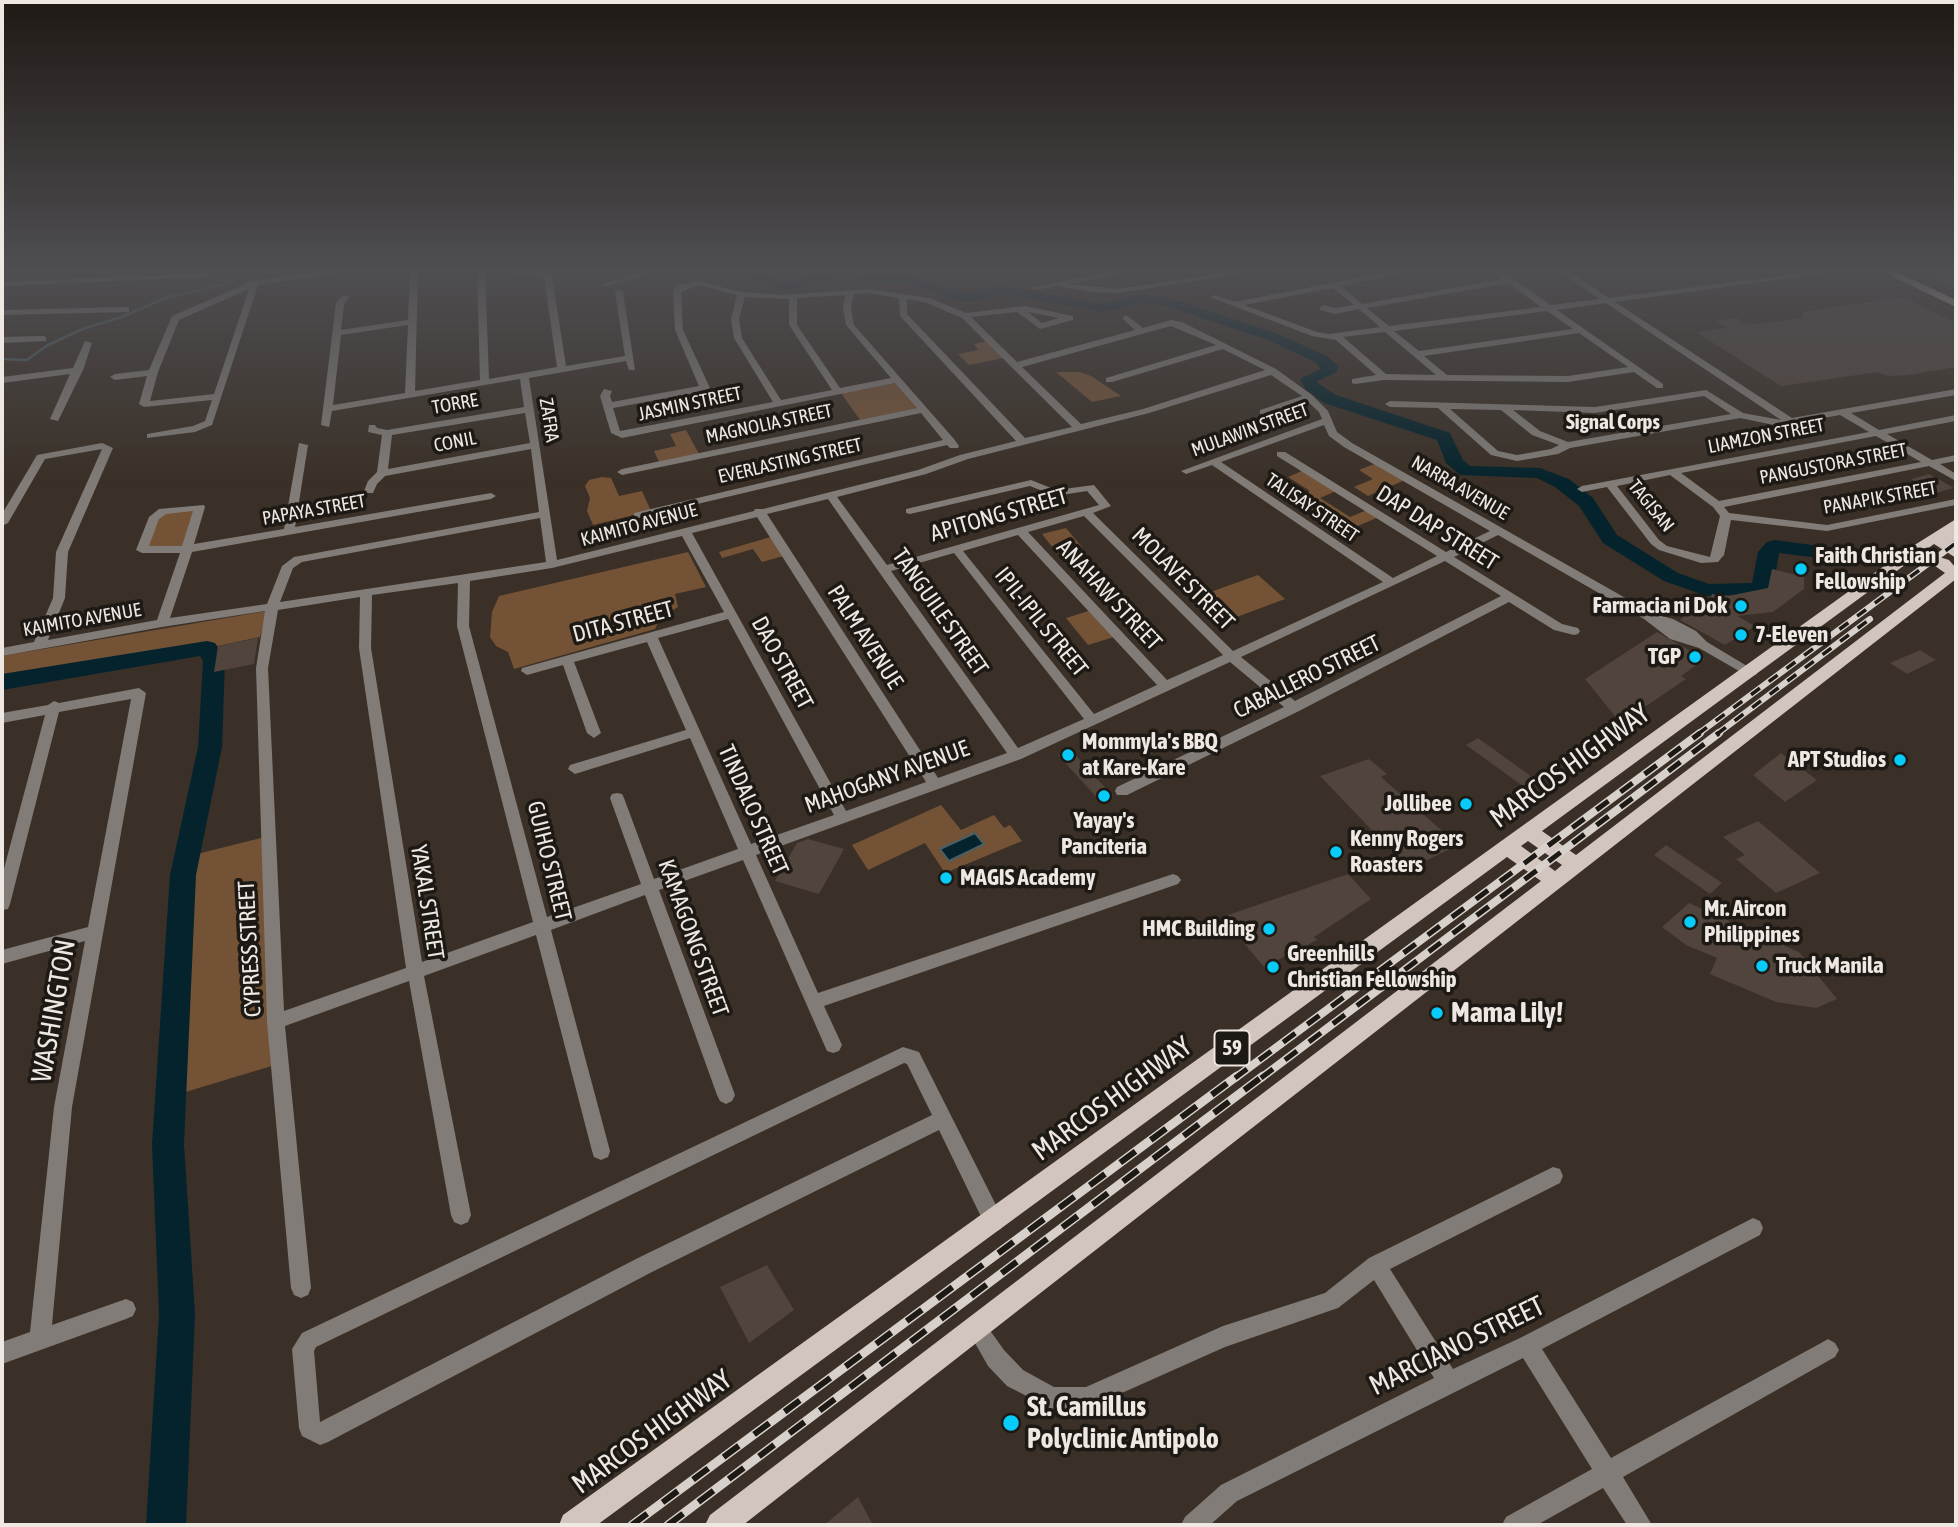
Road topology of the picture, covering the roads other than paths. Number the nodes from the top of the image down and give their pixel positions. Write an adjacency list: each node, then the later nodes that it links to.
1 (166, 341): 29 (street)
2 (236, 341): 44 (street)
3 (335, 341): 52 (street)
4 (411, 341): 45 (street)
5 (484, 341): 38 (street)
6 (558, 341): 25 (street)
7 (627, 341): 25 (street)
8 (684, 341): 49 (street)
9 (740, 341): 47 (street)
10 (804, 341): 41 (street)
11 (864, 341): 35 (street)
12 (929, 341): 69 (street)
13 (992, 341): 24 (street)
14 (1104, 341): 24 (street, NARRA AVENUE)
15 (1214, 341): 22 (street, NARRA AVENUE)
16 (1344, 341): 32 (street)
17 (1402, 341): 23 (street)
18 (1505, 341): 23 (street)
19 (1598, 341): 26 (street)
20 (1670, 341): 61 (street)
21 (88, 343): 27 (street)
22 (1223, 346): 28 (street, NARRA AVENUE); 36 (street)
23 (1417, 354): 33 (street)
24 (1017, 365): 64 (street)
25 (562, 369): 30 (street)
26 (1636, 369): 33 (street); 39 (street)
27 (78, 370): 34 (street); 59 (street)
28 (1273, 370): 46 (street, NARRA AVENUE); 64 (street, KAIMITO AVENUE)
29 (153, 372): 31 (street); 44 (street)
30 (524, 376): 38 (street); 53 (street, ZAFRA)
31 (115, 377)
32 (1384, 377): 33 (street); 37 (street)
33 (1445, 378)
34 (6, 380): 43 (street)
35 (897, 380): 41 (street, JASMIN STREET); 54 (street)
36 (1109, 380)
37 (1355, 381)
38 (485, 383): 45 (street)
39 (1660, 386)
40 (607, 391): 49 (street, JASMIN STREET)
41 (838, 392): 47 (street, JASMIN STREET)
42 (1956, 392): 56 (street)
43 (2, 393)
44 (218, 396): 67 (street)
45 (410, 396): 52 (street)
46 (1310, 397): 55 (street); 60 (street, NARRA AVENUE)
47 (779, 404): 49 (street, JASMIN STREET)
48 (1390, 404): 50 (street)
49 (607, 406)
50 (1441, 406): 51 (street); 71 (street)
51 (1504, 408): 57 (street); 71 (street)
52 (327, 409): 62 (street)
53 (530, 409): 65 (street, TORRE); 70 (street, ZAFRA)
54 (923, 410): 68 (street); 78 (street, MAGNOLIA STREET)
55 (1264, 412)
56 (1842, 412): 61 (street); 66 (street)
57 (1740, 415): 61 (street); 71 (street)
58 (1956, 418): 66 (street, LIAMZON STREET)
59 (55, 419)
60 (1325, 421): 76 (street, MULAWIN STREET); 101 (street, NARRA AVENUE)
61 (1790, 421)
62 (326, 425)
63 (372, 427): 65 (street)
64 (1079, 428): 69 (street, KAIMITO AVENUE)
65 (387, 433): 81 (street)
66 (1878, 433): 77 (street); 80 (street, LIAMZON STREET)
67 (151, 436)
68 (950, 441): 74 (street); 94 (street, EVERLASTING STREET)
69 (1023, 442): 74 (street, KAIMITO AVENUE)
70 (535, 444): 81 (street, CONIL); 93 (street, ZAFRA)
71 (1567, 445)
72 (303, 446): 100 (street)
73 (1281, 454): 107 (street, DAP DAP STREET)
74 (964, 457): 86 (street, KAIMITO AVENUE)
75 (1956, 458): 77 (street, PANGUSTORA STREET)
76 (1213, 461): 79 (street, MULAWIN STREET); 112 (street, TALISAY STREET)
77 (1929, 464): 82 (street); 89 (street, PANGUSTORA STREET)
78 (622, 471)
79 (1186, 471)
80 (1672, 472): 83 (street, LIAMZON STREET); 89 (street, TAGISAN)
81 (382, 473): 85 (street)
82 (1956, 478)
83 (1610, 484): 84 (street, LIAMZON STREET); 95 (street, TAGISAN)
84 (1582, 489)
85 (369, 491)
86 (830, 494): 90 (street, KAIMITO AVENUE); 109 (street, TANGUILE STREET)
87 (491, 496): 100 (street, PAPAYA STREET)
88 (1956, 502): 95 (street, PANAPIK STREET)
89 (1717, 505): 95 (street, TAGISAN)
90 (759, 511): 98 (street, KAIMITO AVENUE); 135 (street, PALM AVENUE)
91 (910, 511): 92 (street)
92 (1086, 512): 99 (street, APITONG STREET); 122 (street, MOLAVE STREET)
93 (546, 514): 108 (street, ZAFRA); 115 (street, CYPRESS STREET)
94 (638, 514)
95 (1726, 516)
96 (2, 523): 120 (street)
97 (1956, 523): 105 (main road, MARCOS HIGHWAY / 59)
98 (685, 530): 108 (street, KAIMITO AVENUE); 116 (street, DAO STREET)
99 (1021, 531): 103 (street, APITONG STREET); 126 (street, ANAHAW STREET)
100 (289, 532): 104 (street, PAPAYA STREET)
101 (1496, 532): 107 (street, MAHOGANY AVENUE); 125 (street, NARRA AVENUE)
102 (1956, 533): 106 (main road)
103 (956, 549): 109 (street, APITONG STREET); 130 (street, IPIL-IPIL STREET)
104 (187, 550): 104 (street, PAPAYA STREET); 117 (street)
105 (1910, 554): 110 (main road); 125 (main road, MARCOS HIGHWAY / 59)
106 (1956, 554)
107 (1444, 557): 112 (street, MAHOGANY AVENUE); 114 (street, DAP DAP STREET)
108 (552, 565): 111 (street, KAIMITO AVENUE)
109 (883, 570): 133 (street, TANGUILE STREET)
110 (1950, 577): 142 (main road)
111 (464, 580): 113 (street, KAIMITO AVENUE); 147 (street, GUIHO STREET)
112 (1392, 583): 122 (street, MAHOGANY AVENUE)
113 (366, 595): 115 (street, KAIMITO AVENUE); 150 (street, YAKAL STREET)
114 (1509, 597): 118 (street, DAP DAP STREET); 128 (street, CABALLERO STREET)
115 (272, 607): 117 (street, KAIMITO AVENUE); 152 (street, CYPRESS STREET)
116 (731, 614): 119 (street, DITA STREET); 138 (street, DAO STREET)
117 (162, 623): 120 (street, KAIMITO AVENUE)
118 (1574, 631)
119 (651, 636): 123 (street, DITA STREET); 131 (street, TINDALO STREET)
120 (38, 646): 121 (street, KAIMITO AVENUE)
121 (2, 652)
122 (1233, 657): 126 (street, MAHOGANY AVENUE); 128 (street, MOLAVE STREET)
123 (567, 660): 124 (street, DITA STREET); 132 (street)
124 (527, 671)
125 (1751, 672): 139 (main road, MARCOS HIGHWAY / 59)
126 (1166, 687): 130 (street, MAHOGANY AVENUE)
127 (54, 706): 129 (street); 146 (street); 148 (street, WASHINGTON)
128 (1293, 708): 136 (street, CABALLERO STREET)
129 (2, 718)
130 (1093, 721): 133 (street, MAHOGANY AVENUE)
131 (694, 732): 134 (street); 141 (street, TINDALO STREET)
132 (594, 733)
133 (1016, 755): 135 (street, MAHOGANY AVENUE)
134 (575, 769)
135 (935, 785): 138 (street, MAHOGANY AVENUE)
136 (1122, 791)
137 (617, 798): 145 (street, KAMAGONG STREET)
138 (842, 817): 141 (street, MAHOGANY AVENUE)
139 (1529, 832): 140 (main road, MARCOS HIGHWAY / 59); 142 (main road)
140 (1508, 847): 144 (main road); 159 (main road, MARCOS HIGHWAY / 59)
141 (746, 851): 145 (street, MAHOGANY AVENUE); 151 (street, TINDALO STREET)
142 (1576, 865): 144 (main road)
143 (1172, 880): 151 (street)
144 (1555, 881): 164 (main road)
145 (650, 886): 147 (street, MAHOGANY AVENUE); 154 (street, KAMAGONG STREET)
146 (2, 904)
147 (541, 925): 150 (street, MAHOGANY AVENUE); 156 (street, GUIHO STREET)
148 (94, 932): 149 (street); 165 (street, WASHINGTON)
149 (2, 957)
150 (415, 971): 152 (street, MAHOGANY AVENUE); 158 (street, YAKAL STREET)
151 (813, 1002): 153 (street, TINDALO STREET)
152 (276, 1022): 162 (street, CYPRESS STREET)
153 (833, 1045)
154 (726, 1095)
155 (942, 1119): 155 (street); 159 (street)
156 (601, 1151)
157 (1553, 1176): 161 (street)
158 (461, 1215)
159 (994, 1222): 171 (main road, MARCOS HIGHWAY / 59)
160 (1753, 1228): 166 (street, MARCIANO STREET)
161 (1376, 1265): 164 (street); 169 (street)
162 (301, 1288)
163 (126, 1309): 165 (street)
164 (977, 1329): 172 (main road)
165 (40, 1341): 168 (street)
166 (1527, 1346): 169 (street, MARCIANO STREET); 170 (street)
167 (1828, 1350): 170 (street)
168 (2, 1353)
169 (1449, 1382): 173 (street, MARCIANO STREET)
170 (1605, 1474): 174 (street); 175 (street)
171 (573, 1525)
172 (720, 1525)
173 (1194, 1525)
174 (1514, 1525)
175 (1640, 1525)

